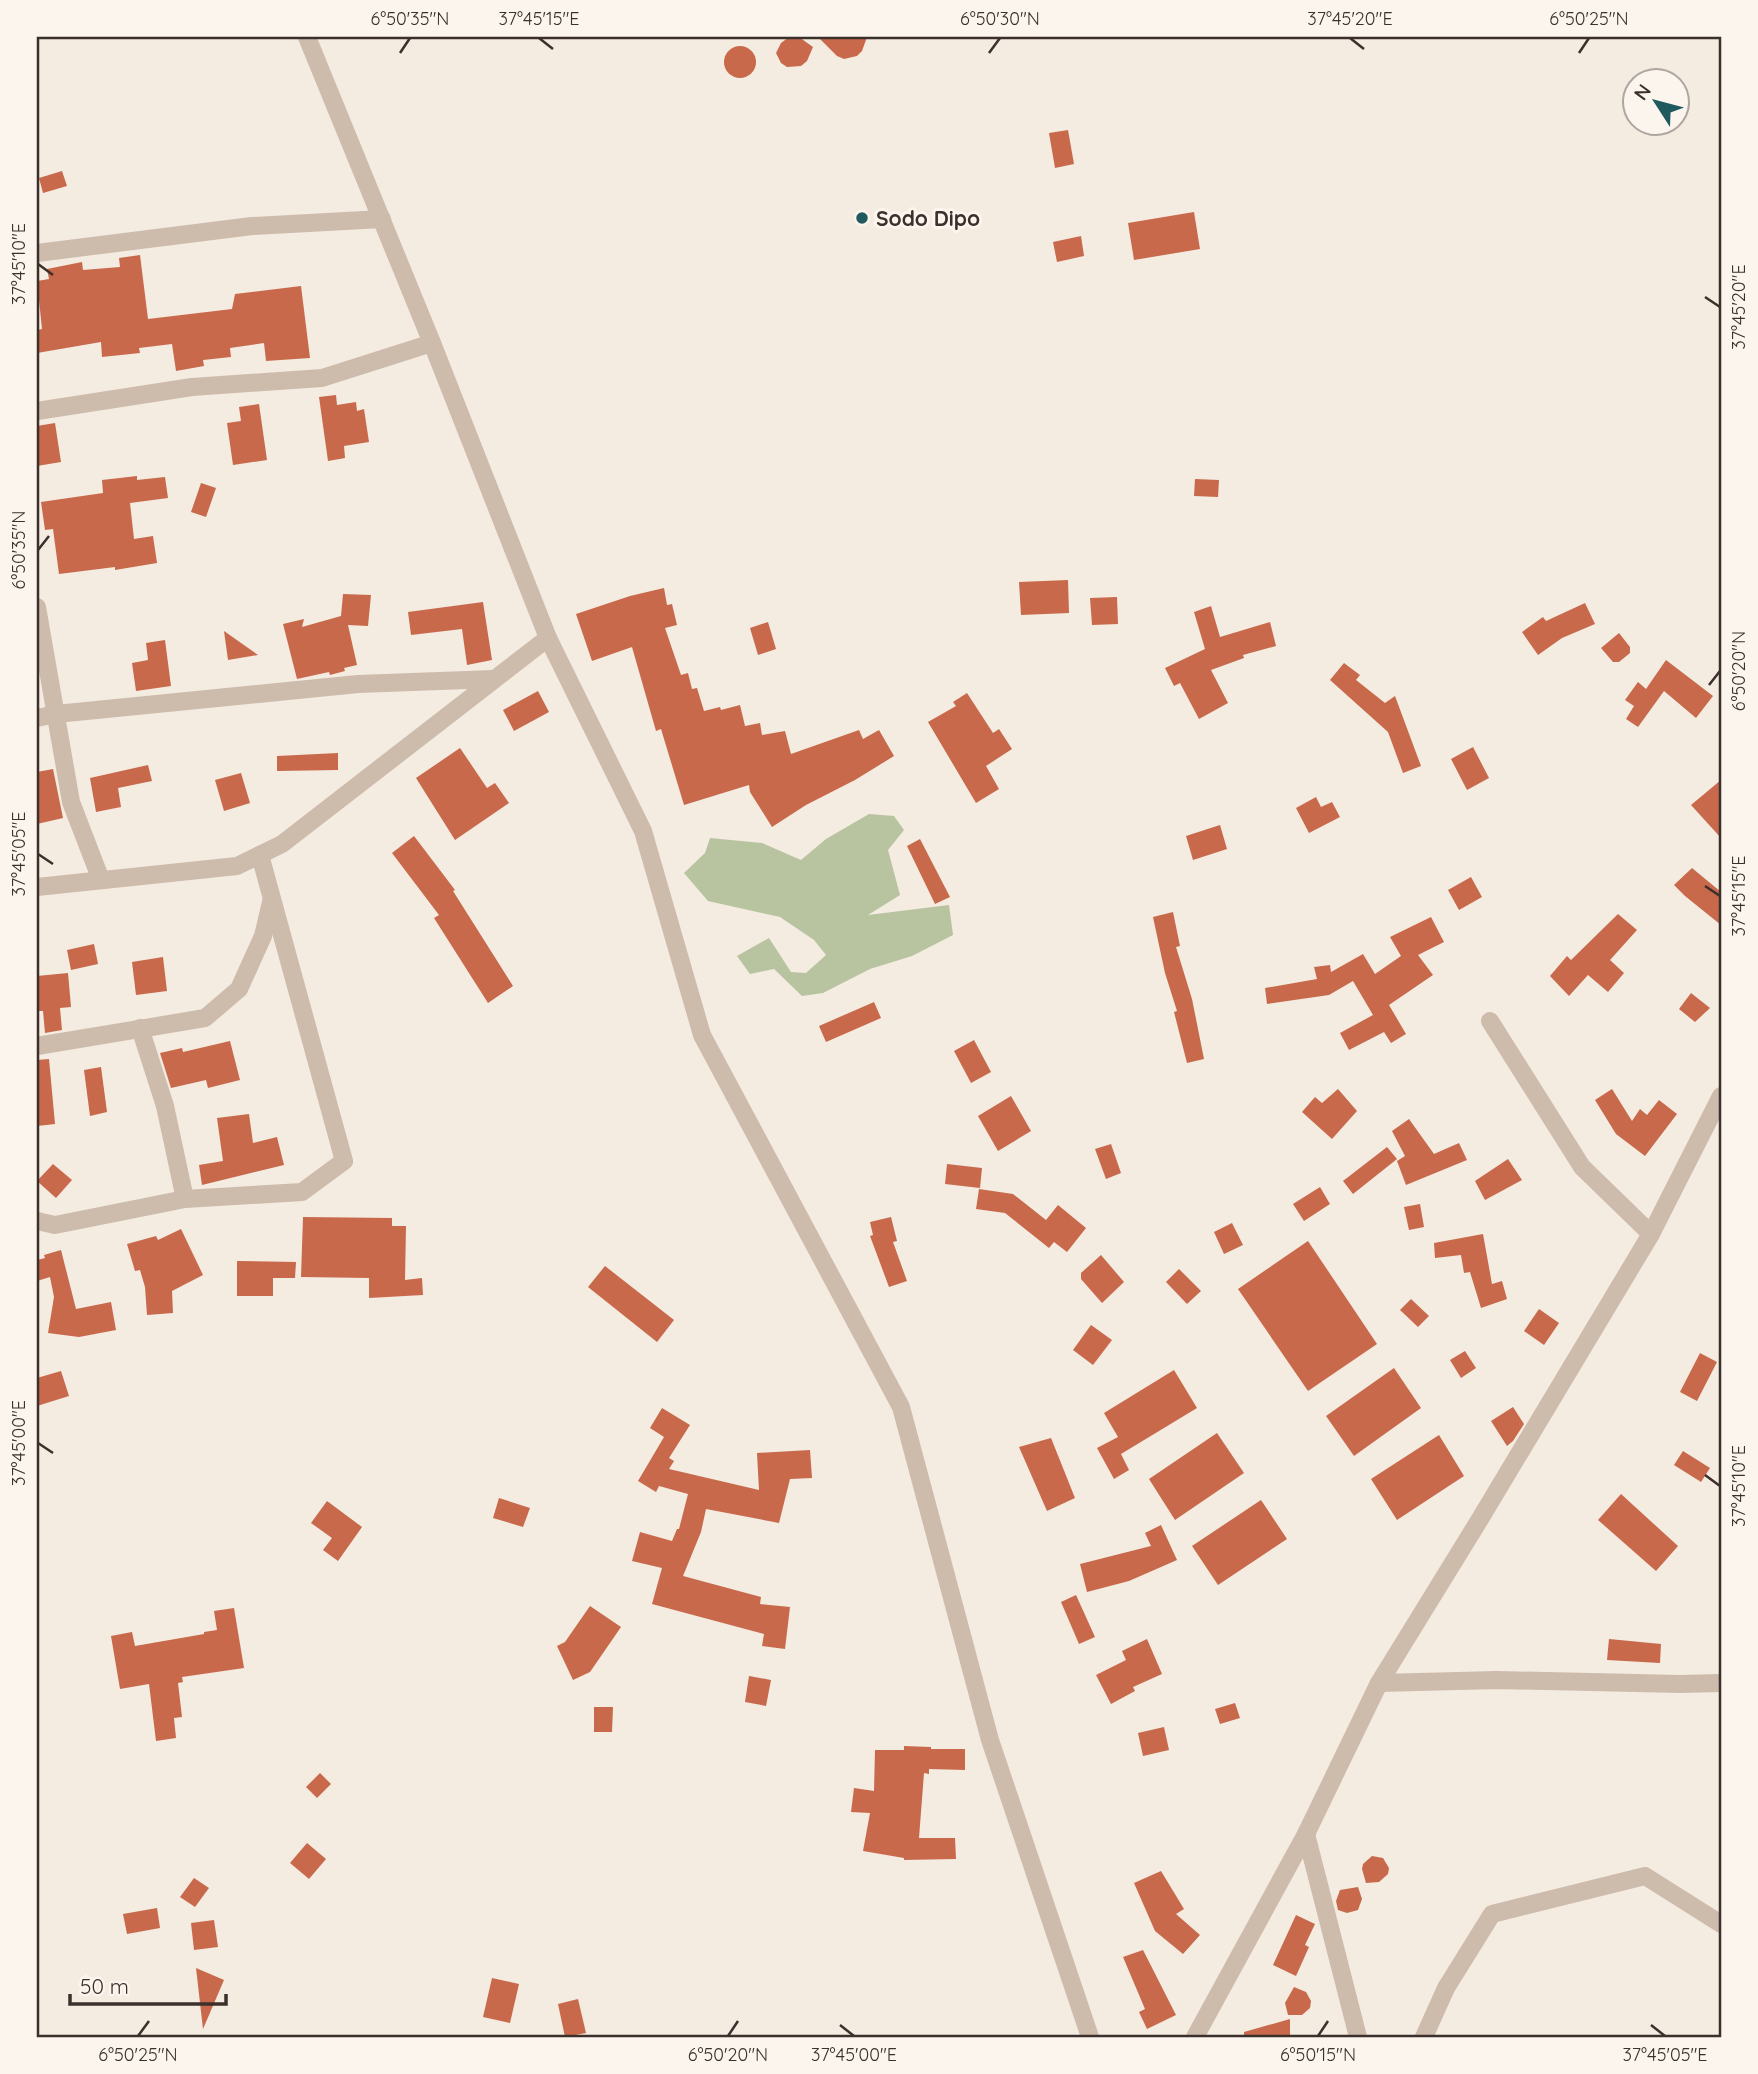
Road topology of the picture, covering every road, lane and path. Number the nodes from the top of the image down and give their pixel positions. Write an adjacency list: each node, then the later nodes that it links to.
1 (307, 37): 2 (street)
2 (382, 219): 3 (street); 4 (street)
3 (37, 253)
4 (432, 343): 5 (street); 7 (street)
5 (37, 411)
6 (37, 607): 9 (street)
7 (548, 638): 8 (street); 26 (street)
8 (494, 679): 9 (street); 11 (street)
9 (56, 714): 10 (street); 12 (street)
10 (37, 718)
11 (260, 855): 12 (street); 14 (street)
12 (101, 880): 13 (street)
13 (37, 887)
14 (272, 898): 16 (street); 19 (street)
15 (1490, 1021): 21 (street)
16 (140, 1028): 17 (street); 19 (street)
17 (37, 1045)
18 (1721, 1096): 21 (street)
19 (185, 1199): 20 (street)
20 (37, 1221)
21 (1651, 1234): 22 (street)
22 (1379, 1683): 23 (street); 24 (street)
23 (1721, 1683)
24 (1306, 1834): 27 (street); 28 (street)
25 (1721, 1924): 29 (street)
26 (1090, 2037)
27 (1195, 2037)
28 (1358, 2037)
29 (1424, 2037)

